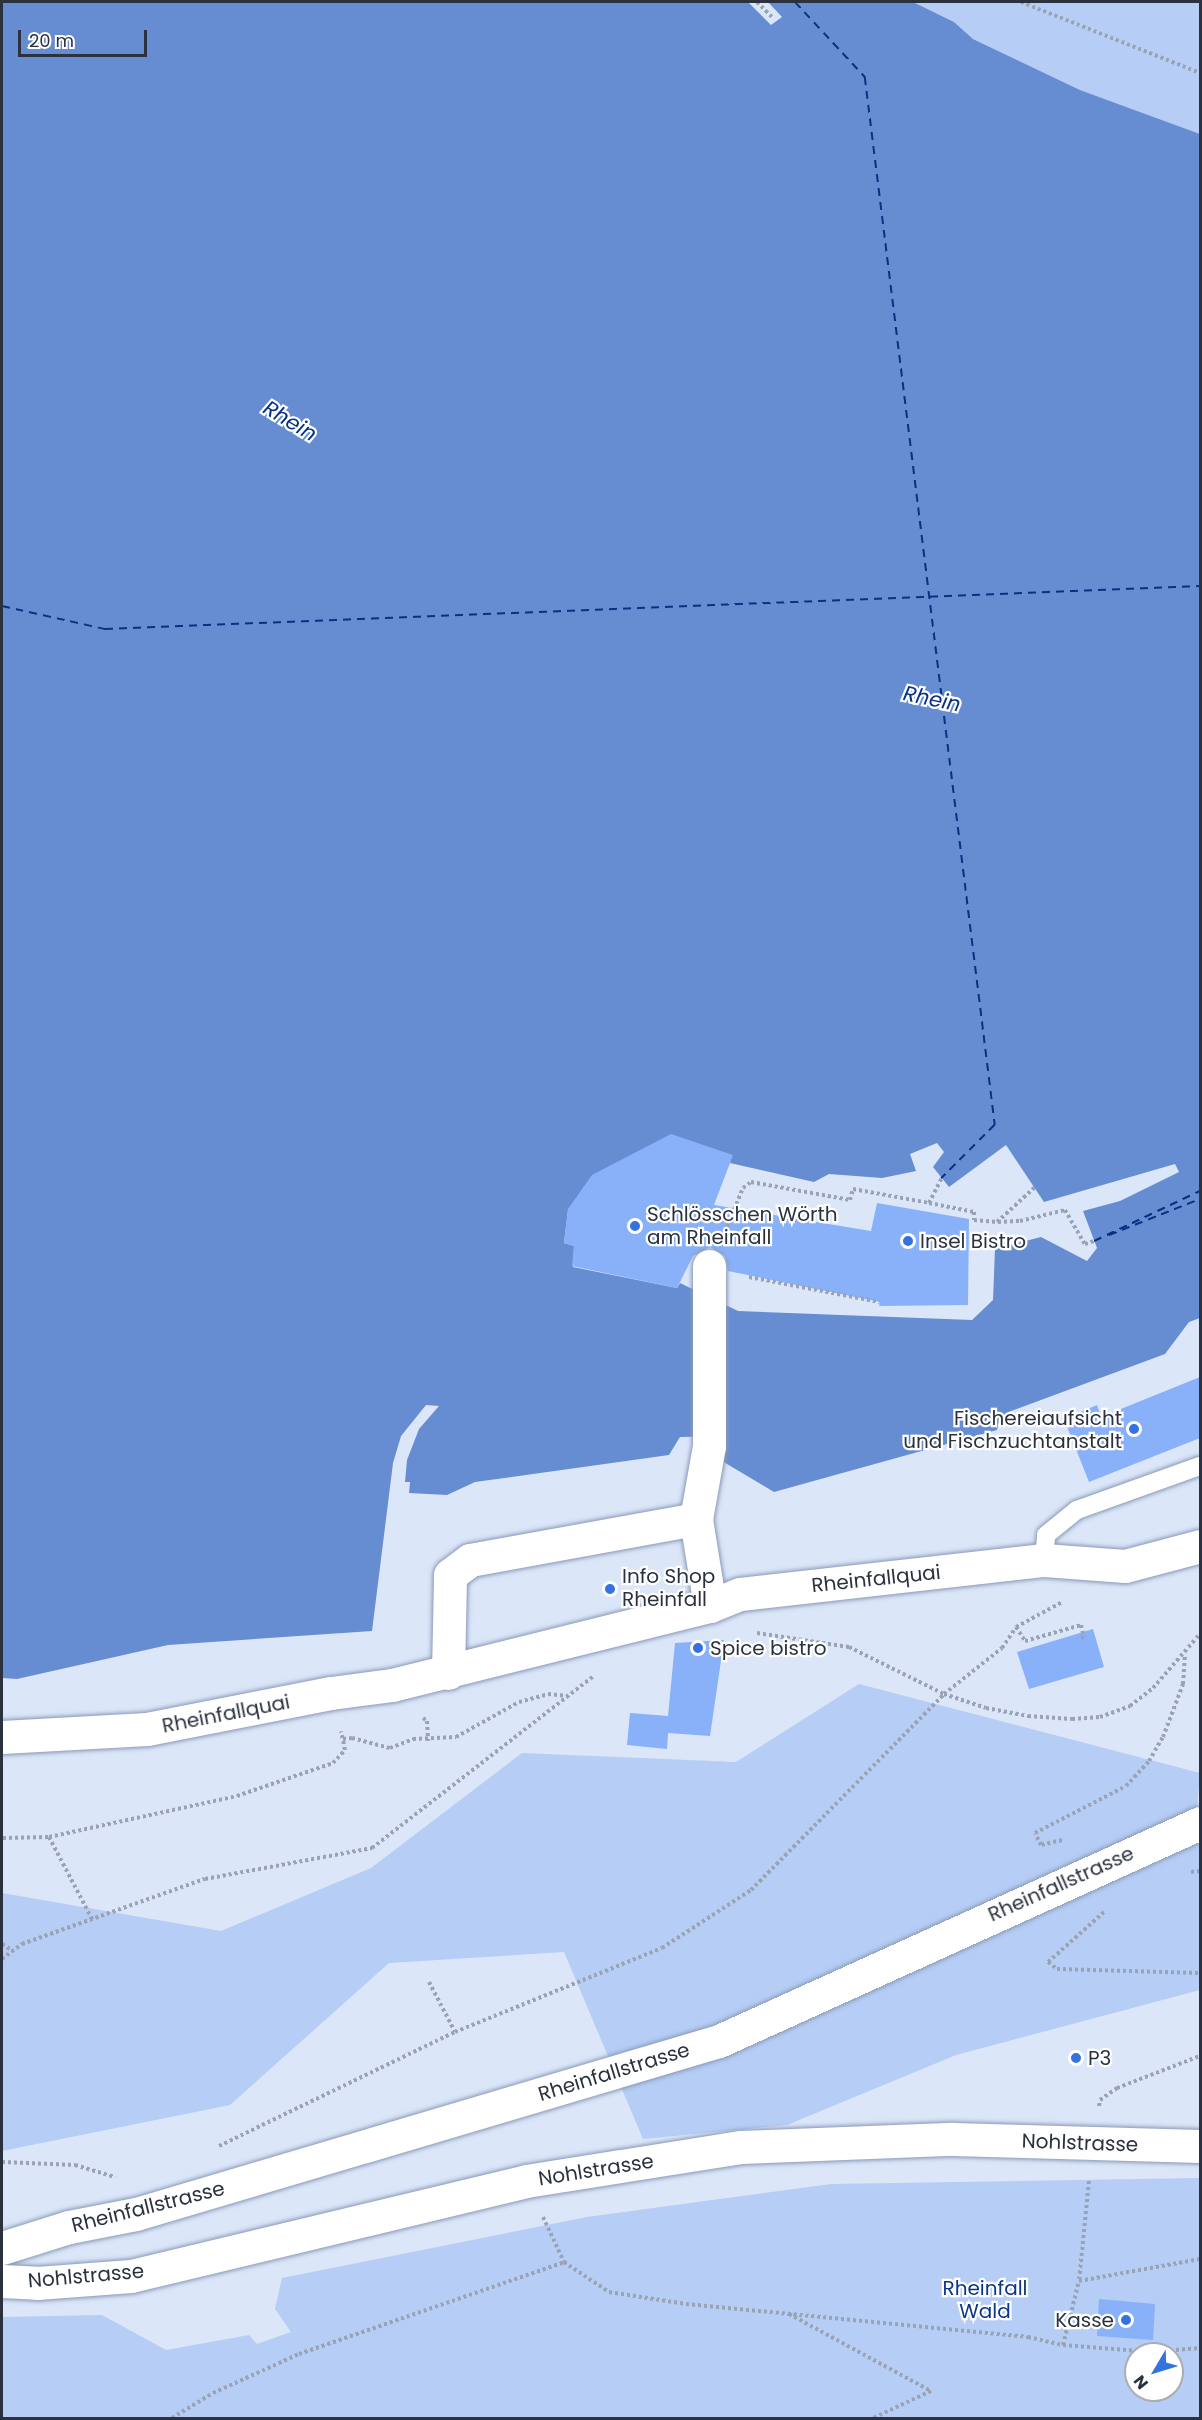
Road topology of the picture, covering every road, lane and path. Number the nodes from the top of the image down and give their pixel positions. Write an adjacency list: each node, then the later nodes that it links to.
1 (758, 2): 3 (path)
2 (1021, 2): 4 (path)
3 (772, 17)
4 (1200, 73)
5 (941, 1179): 8 (path)
6 (1035, 1187): 10 (path)
7 (900, 1199): 8 (path); 9 (path); 12 (path)
8 (929, 1203): 10 (path)
9 (898, 1207)
10 (997, 1222): 11 (path)
11 (1094, 1241)
12 (710, 1266): 16 (street)
13 (745, 1277): 14 (path)
14 (880, 1302)
15 (1200, 1466): 18 (lane)
16 (696, 1519): 20 (street); 26 (street)
17 (1200, 1545): 18 (street)
18 (1044, 1560): 19 (street, Rheinfallquai)
19 (740, 1594): 20 (street, Rheinfallquai); 28 (path)
20 (710, 1606): 26 (street, Rheinfallquai)
21 (1016, 1628): 23 (path)
22 (1200, 1634): 25 (path)
23 (1077, 1639)
24 (1002, 1648): 28 (path)
25 (1185, 1655): 28 (path); 34 (path)
26 (448, 1673): 27 (street, Rheinfallquai)
27 (331, 1693): 29 (street, Rheinfallquai); 30 (path)
28 (944, 1694): 42 (path)
29 (2, 1737)
30 (343, 1739): 32 (path); 36 (path)
31 (1200, 1823): 34 (street, Rheinfallstrasse)
32 (49, 1837): 33 (path); 36 (path)
33 (4, 1838)
34 (1124, 1855): 50 (street, Rheinfallstrasse)
35 (1106, 1910): 40 (path)
36 (92, 1919): 38 (path)
37 (2, 1944): 38 (path)
38 (13, 1951): 39 (path)
39 (2, 1959)
40 (1200, 1973)
41 (429, 1982): 42 (path)
42 (456, 2032): 46 (path)
43 (1200, 2056): 44 (path)
44 (1093, 2144): 45 (street, Nohlstrasse); 49 (street, Nohlstrasse); 54 (path)
45 (1200, 2146)
46 (216, 2147)
47 (2, 2162): 48 (path)
48 (121, 2179)
49 (526, 2181): 52 (path); 53 (street, Nohlstrasse)
50 (2, 2248)
51 (1200, 2259): 54 (path)
52 (564, 2262): 55 (path); 58 (path)
53 (2, 2281)
54 (1079, 2281): 56 (path)
55 (786, 2312): 56 (path); 59 (path)
56 (1063, 2345): 57 (path)
57 (1200, 2348)
58 (172, 2418)
59 (873, 2418)

